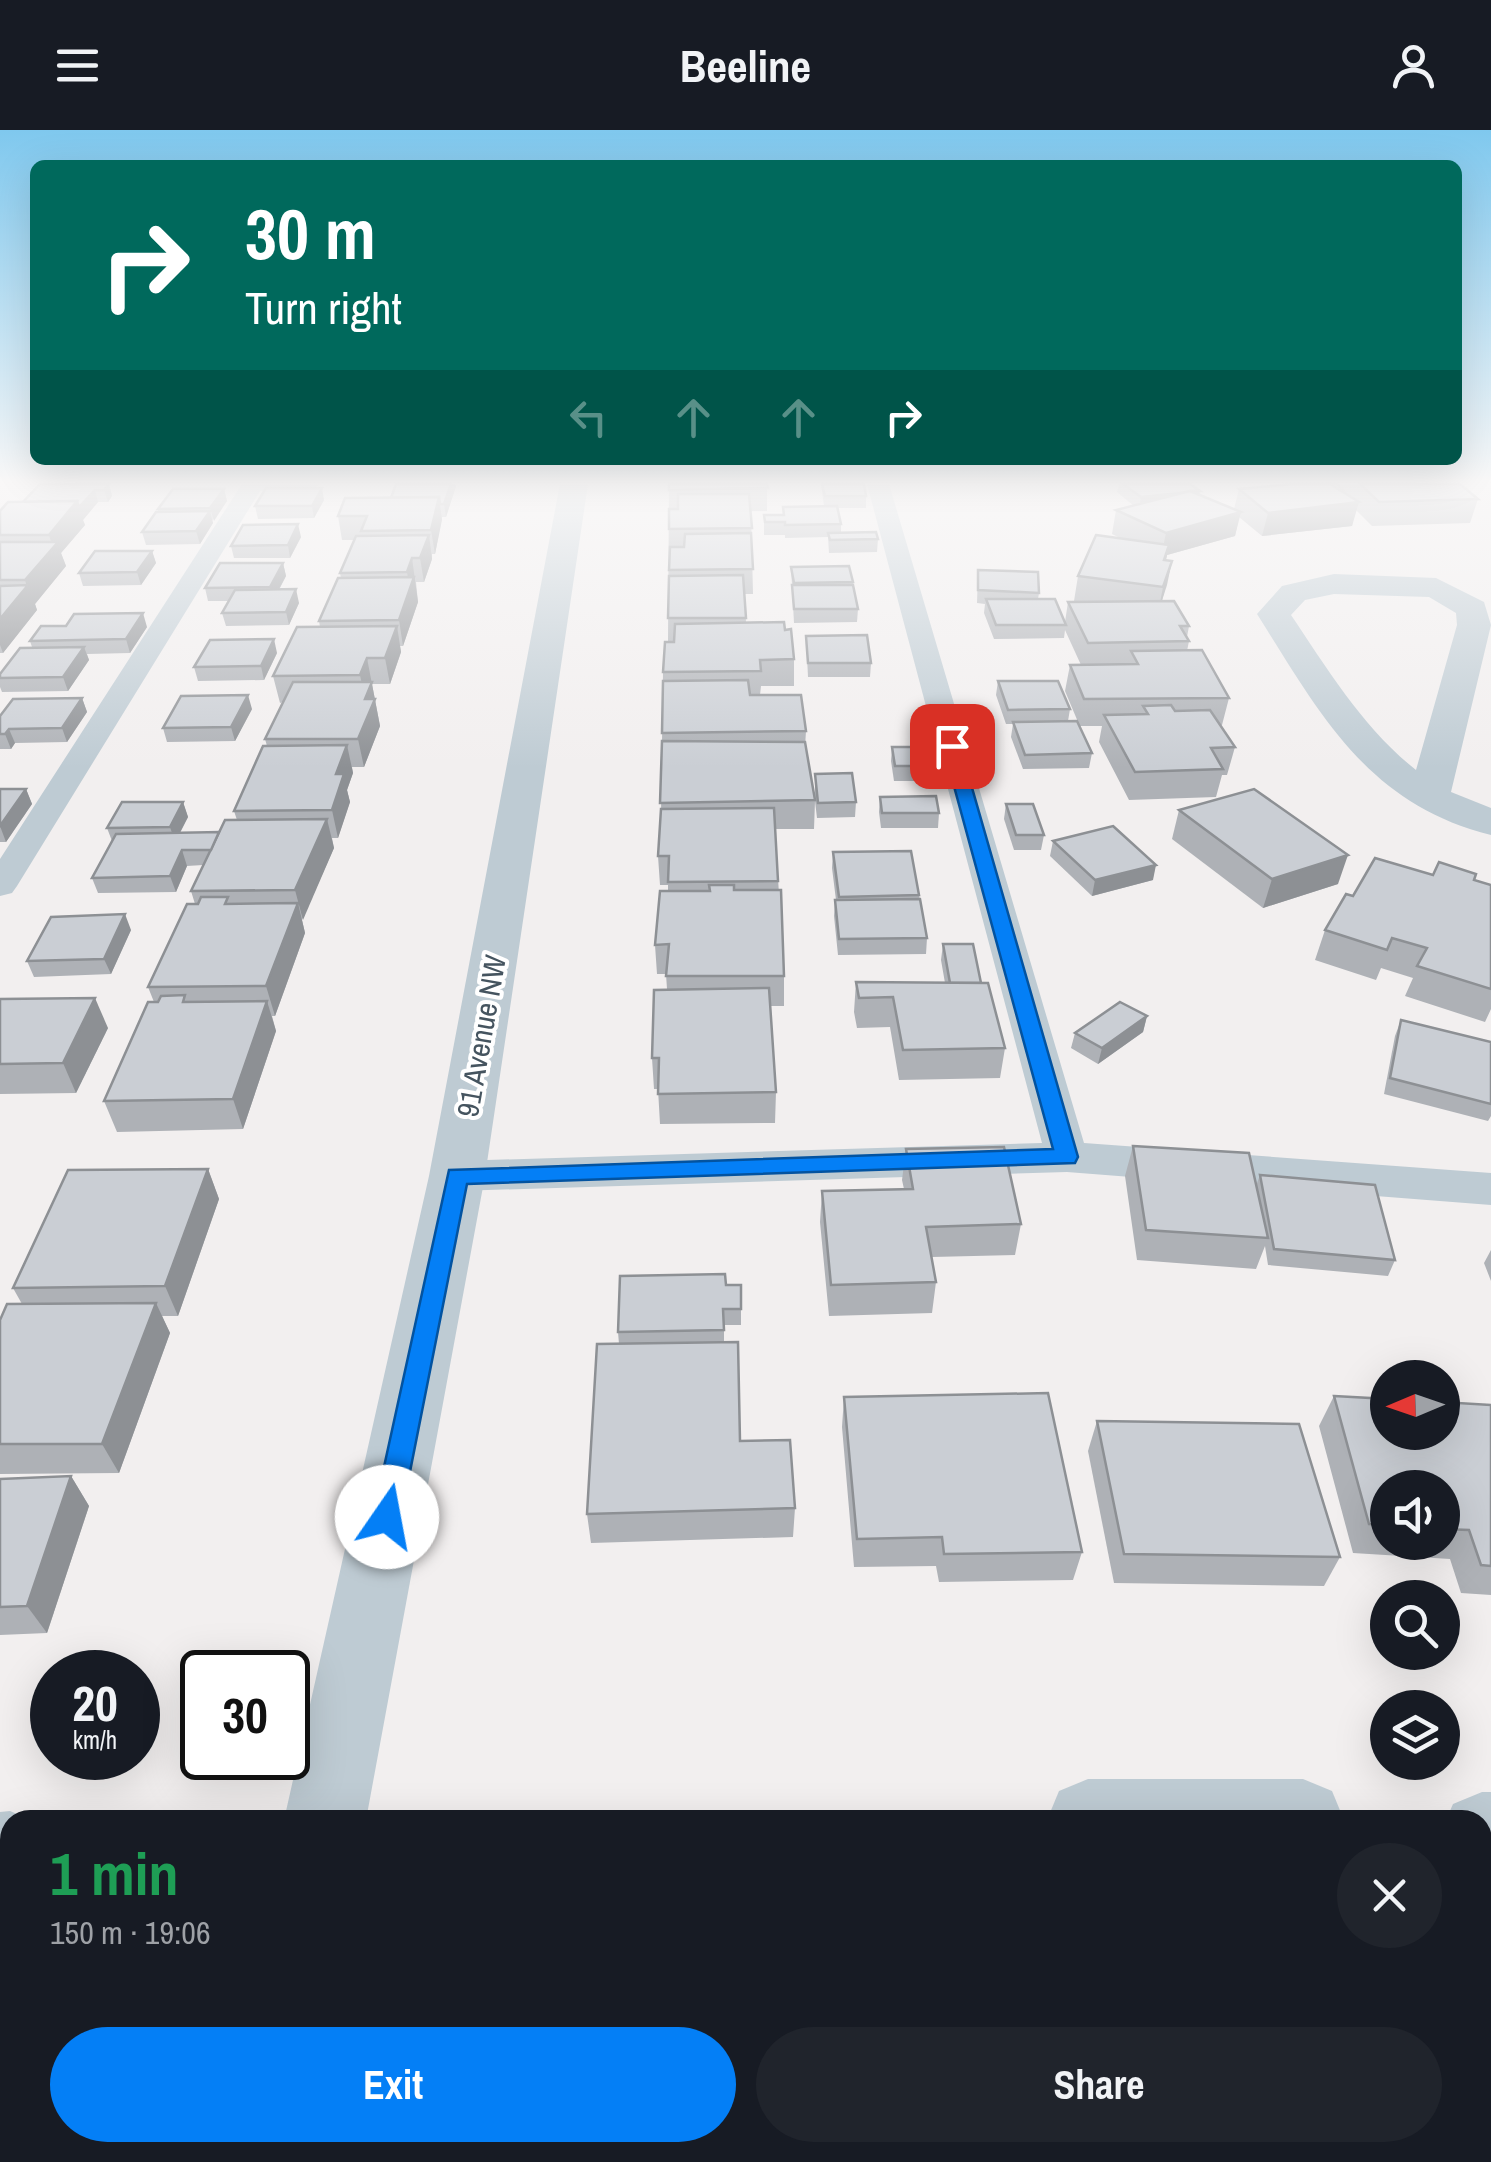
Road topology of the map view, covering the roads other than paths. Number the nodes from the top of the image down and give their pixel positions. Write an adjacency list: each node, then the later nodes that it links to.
1 (193, 579): 6 (lane)
2 (558, 579): 8 (street, 91 Avenue NW)
3 (905, 579): 7 (lane)
4 (1429, 798): 4 (street); 5 (street)
5 (1491, 822)
6 (0, 886)
7 (1067, 1157): 8 (lane); 9 (lane)
8 (457, 1176): 10 (street, 91 Avenue NW)
9 (1491, 1188)
10 (327, 1810)

